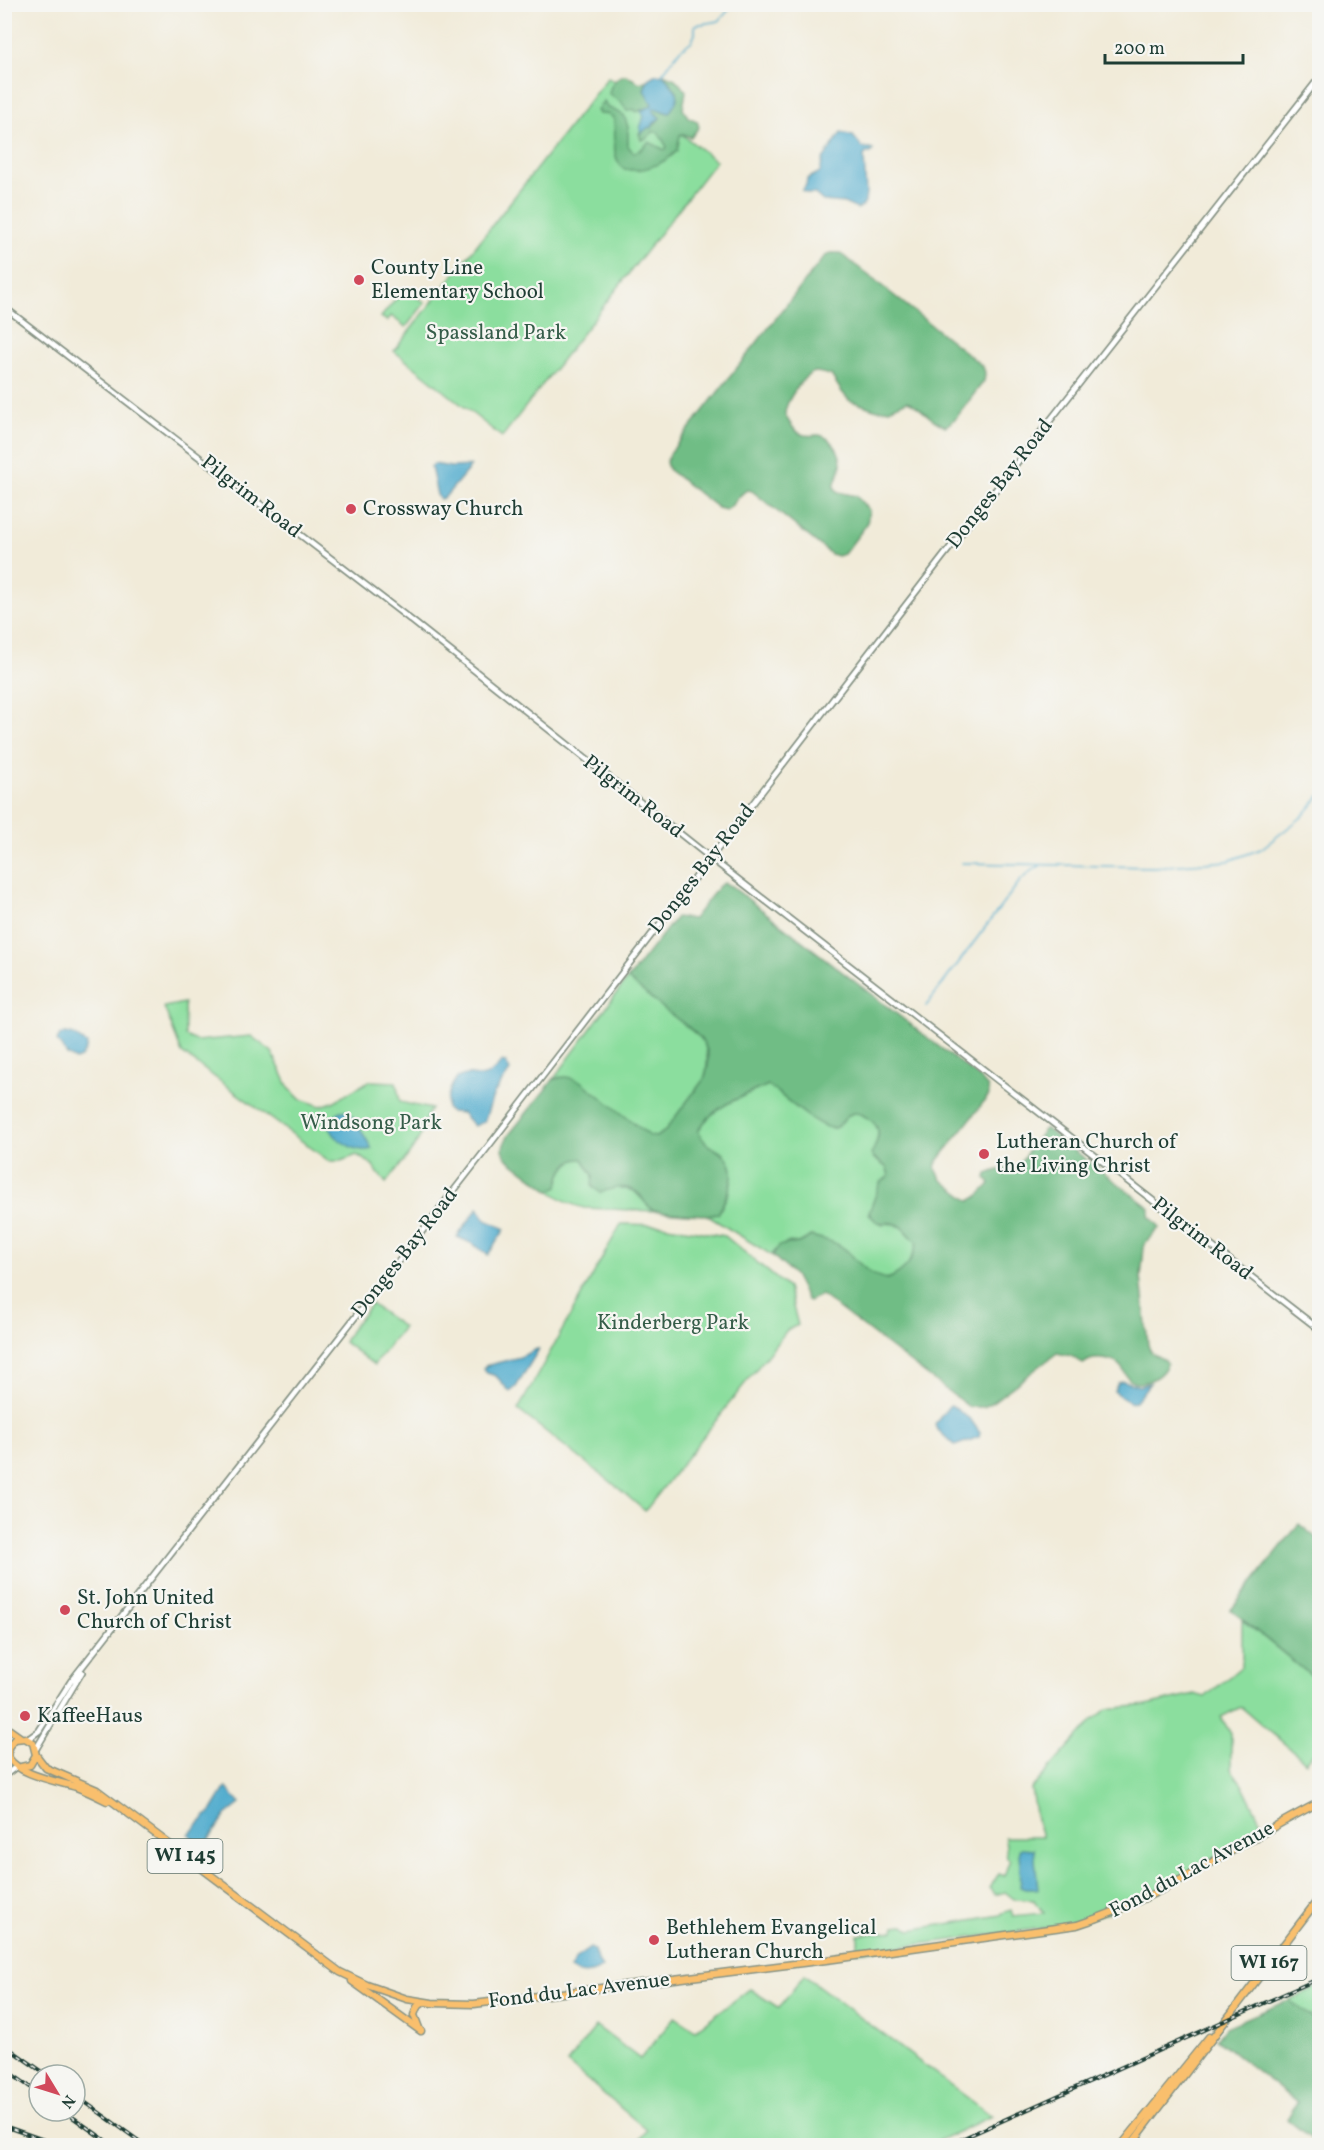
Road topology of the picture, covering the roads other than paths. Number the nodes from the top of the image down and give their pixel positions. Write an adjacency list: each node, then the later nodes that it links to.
1 (1320, 77): 3 (street, Donges Bay Road)
2 (4, 307): 3 (street, Pilgrim Road)
3 (710, 857): 4 (street, Pilgrim Road); 5 (street, Donges Bay Road)
4 (1320, 1330)
5 (87, 1662): 8 (street, Donges Bay Road); 10 (street, Donges Bay Road)
6 (4, 1726): 8 (main road, WI 145)
7 (5, 1738): 9 (main road)
8 (25, 1738): 9 (main road); 10 (main road, WI 145)
9 (7, 1751): 11 (main road)
10 (36, 1752): 11 (main road); 14 (main road, Fond du Lac Avenue / WI 145)
11 (19, 1767): 12 (street); 14 (main road, Fond du Lac Avenue / WI 145)
12 (4, 1776)
13 (1320, 1802): 17 (main road, Fond du Lac Avenue / WI 145)
14 (118, 1806): 16 (main road, Fond du Lac Avenue / WI 145)
15 (1320, 1897): 18 (main road, WI 167)
16 (340, 1971): 17 (main road, Fond du Lac Avenue / WI 145); 17 (main road)
17 (424, 2002)
18 (1218, 2029): 19 (main road, WI 167); 20 (main road, WI 167)
19 (1121, 2145)
20 (1130, 2145)

